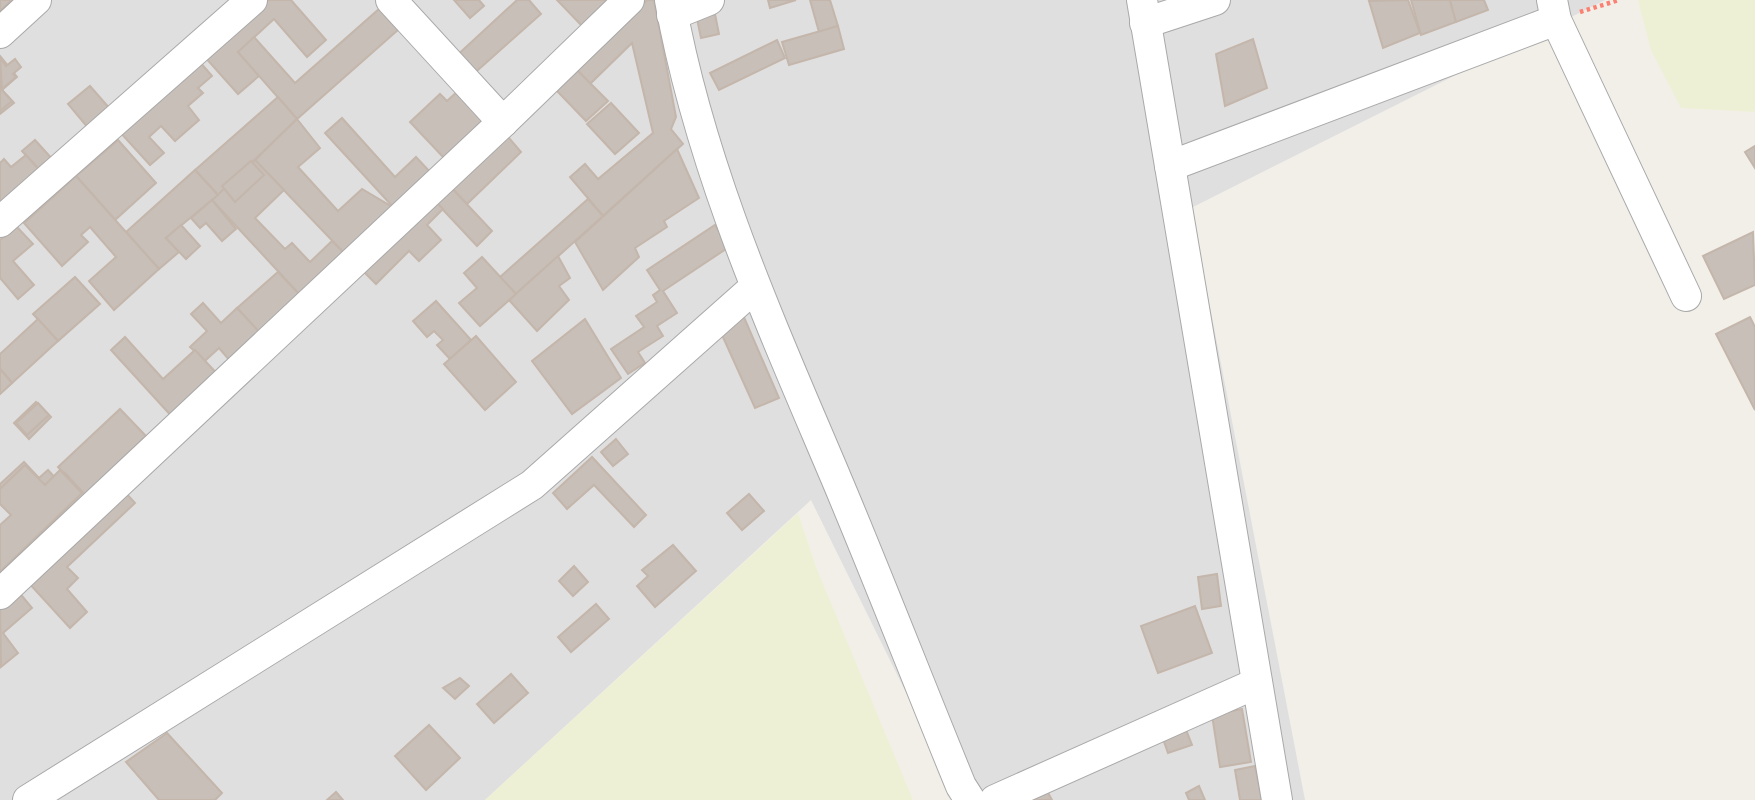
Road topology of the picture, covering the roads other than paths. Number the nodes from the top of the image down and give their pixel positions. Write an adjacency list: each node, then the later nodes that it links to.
1 (36, 0): 10 (street)
2 (252, 0): 13 (street)
3 (391, 0): 11 (street)
4 (629, 0): 11 (street)
5 (709, 0): 7 (street)
6 (1215, 0): 9 (street)
7 (671, 7): 14 (street)
8 (1554, 10): 12 (street); 15 (street)
9 (1144, 11): 12 (street)
10 (0, 33)
11 (503, 122): 16 (street)
12 (1170, 166): 17 (street)
13 (0, 222)
14 (754, 288): 18 (street); 19 (street)
15 (1686, 296)
16 (0, 594)
17 (1257, 683): 20 (street); 21 (street)
18 (28, 800)
19 (970, 800)
20 (995, 800)
21 (1277, 800)

